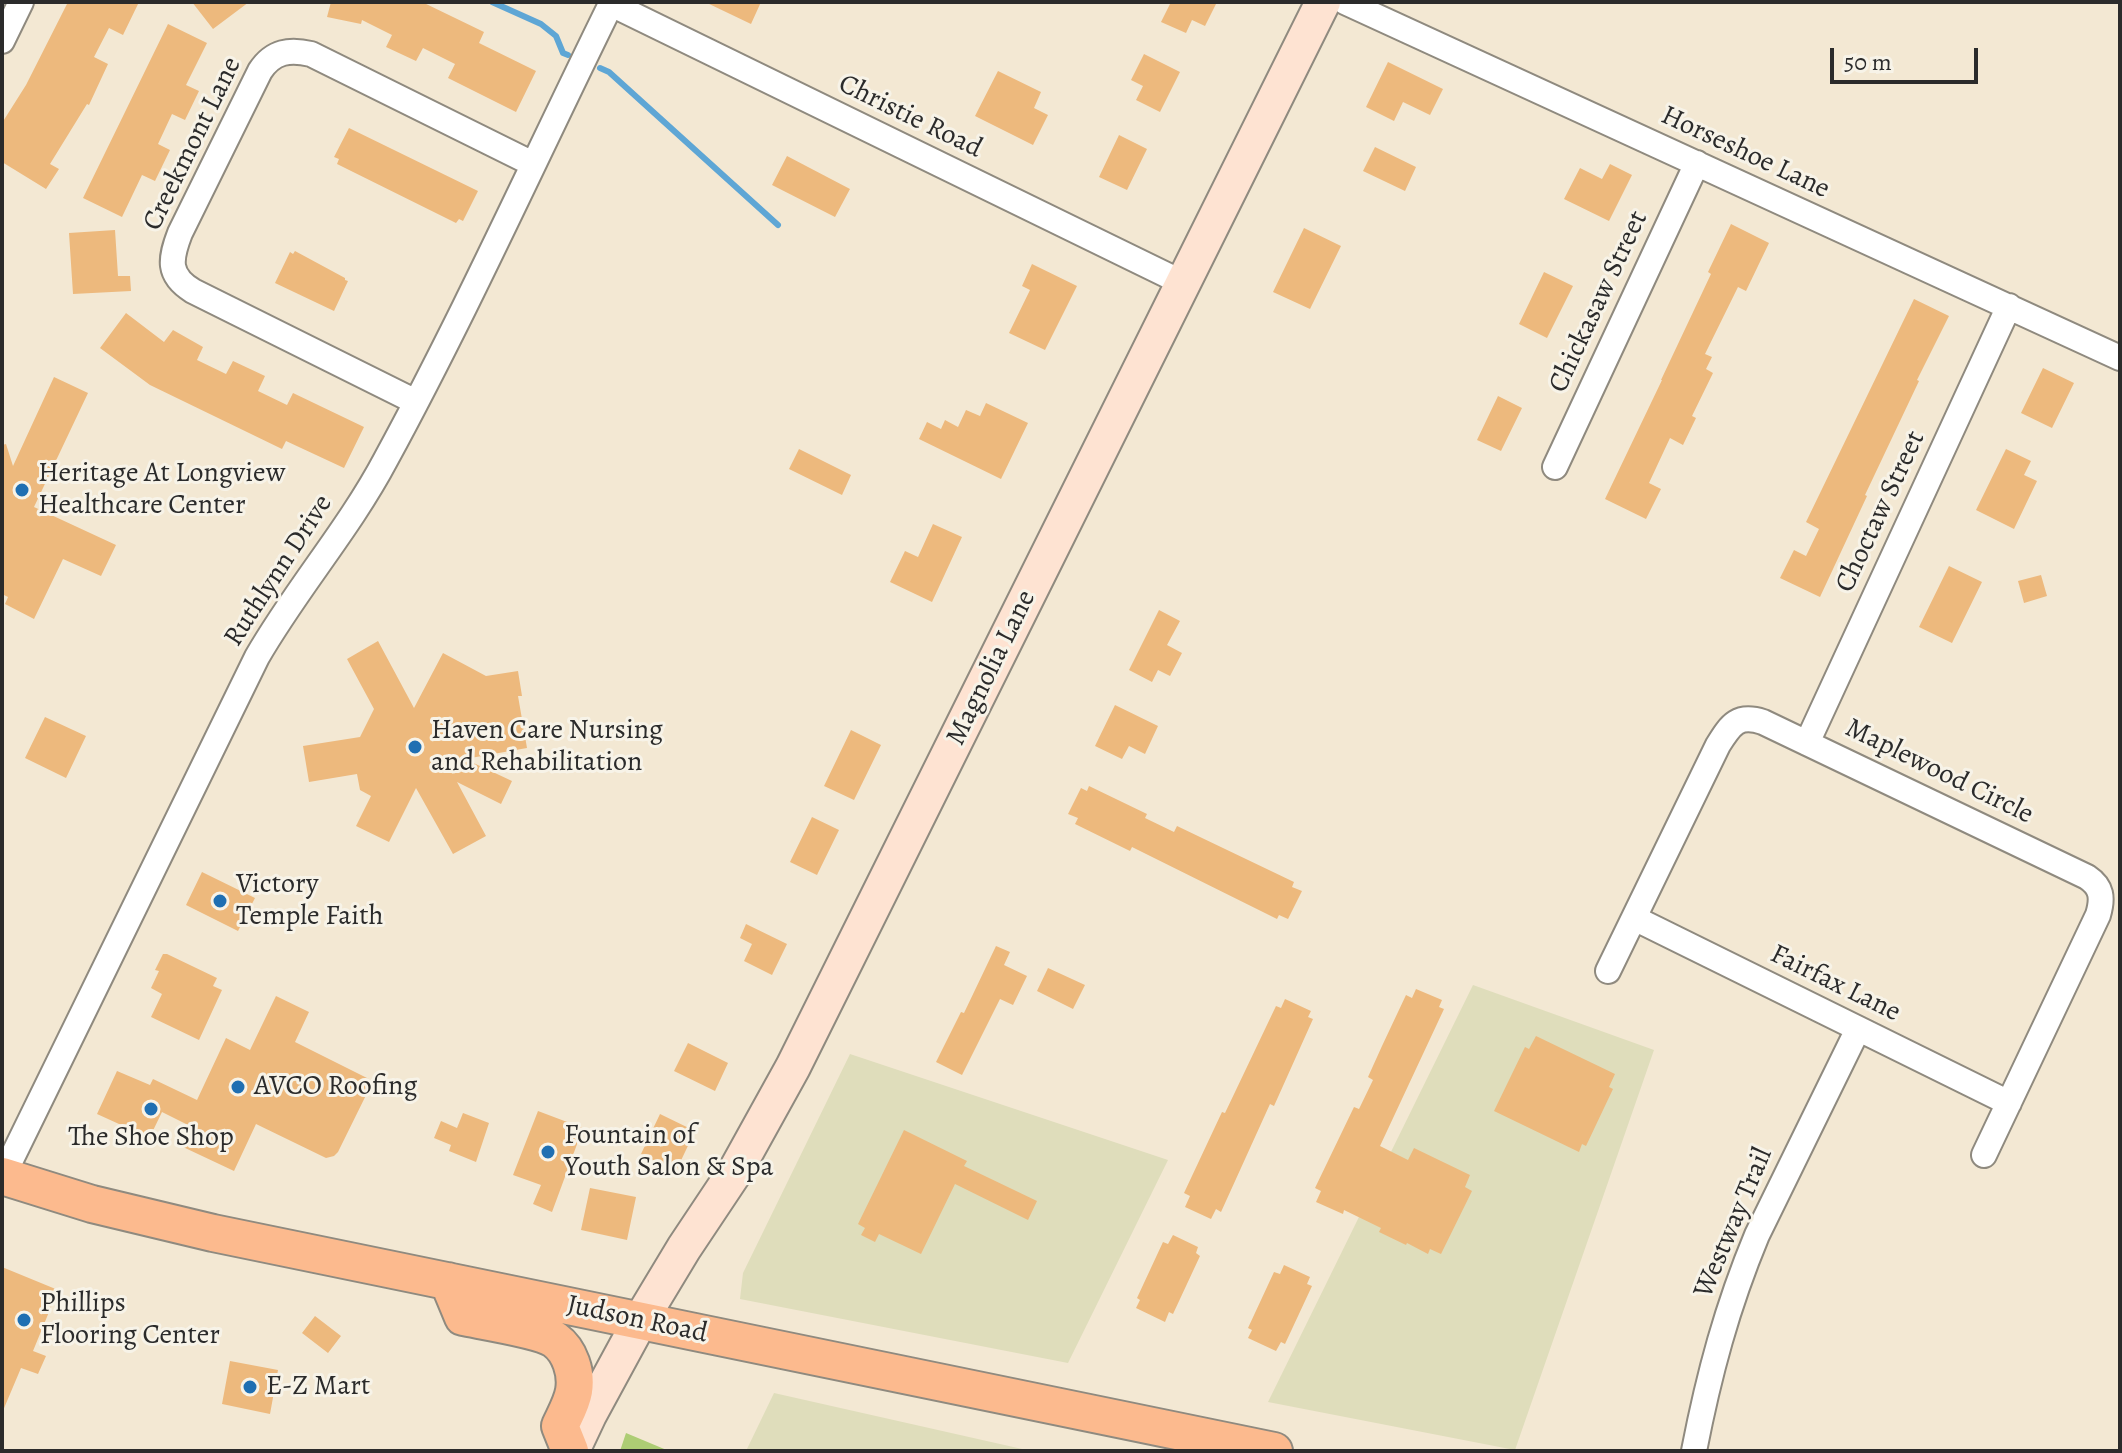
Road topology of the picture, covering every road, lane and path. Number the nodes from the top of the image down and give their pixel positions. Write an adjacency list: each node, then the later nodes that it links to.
1 (21, 2): 5 (street)
2 (1323, 2): 8 (main road, Magnolia Lane)
3 (1345, 2): 6 (street, Horseshoe Lane)
4 (611, 3): 7 (street, Ruthlynn Drive); 8 (street, Christie Road)
5 (2, 41)
6 (1697, 163): 9 (street, Horseshoe Lane); 12 (street, Chickasaw Street)
7 (533, 164): 11 (street, Ruthlynn Drive); 11 (street, Creekmont Lane)
8 (1183, 283): 21 (main road, Magnolia Lane)
9 (2009, 306): 10 (street, Horseshoe Lane); 13 (street, Choctaw Street)
10 (2120, 358)
11 (416, 402): 19 (street, Ruthlynn Drive)
12 (1555, 467)
13 (1807, 743): 14 (street, Maplewood Circle); 17 (street, Maplewood Circle)
14 (1634, 918): 15 (street, Maplewood Circle); 16 (street, Fairfax Lane)
15 (1608, 971)
16 (1858, 1029): 17 (street, Fairfax Lane); 24 (street, Westway Trail)
17 (2009, 1103): 18 (street, Maplewood Circle)
18 (1984, 1155)
19 (2, 1176): 20 (main road, Judson Road)
20 (448, 1281): 21 (main road, Judson Road); 22 (main road)
21 (640, 1321): 22 (main road, Magnolia Lane); 23 (main road, Judson Road)
22 (571, 1451)
23 (1274, 1451)
24 (1694, 1451)

